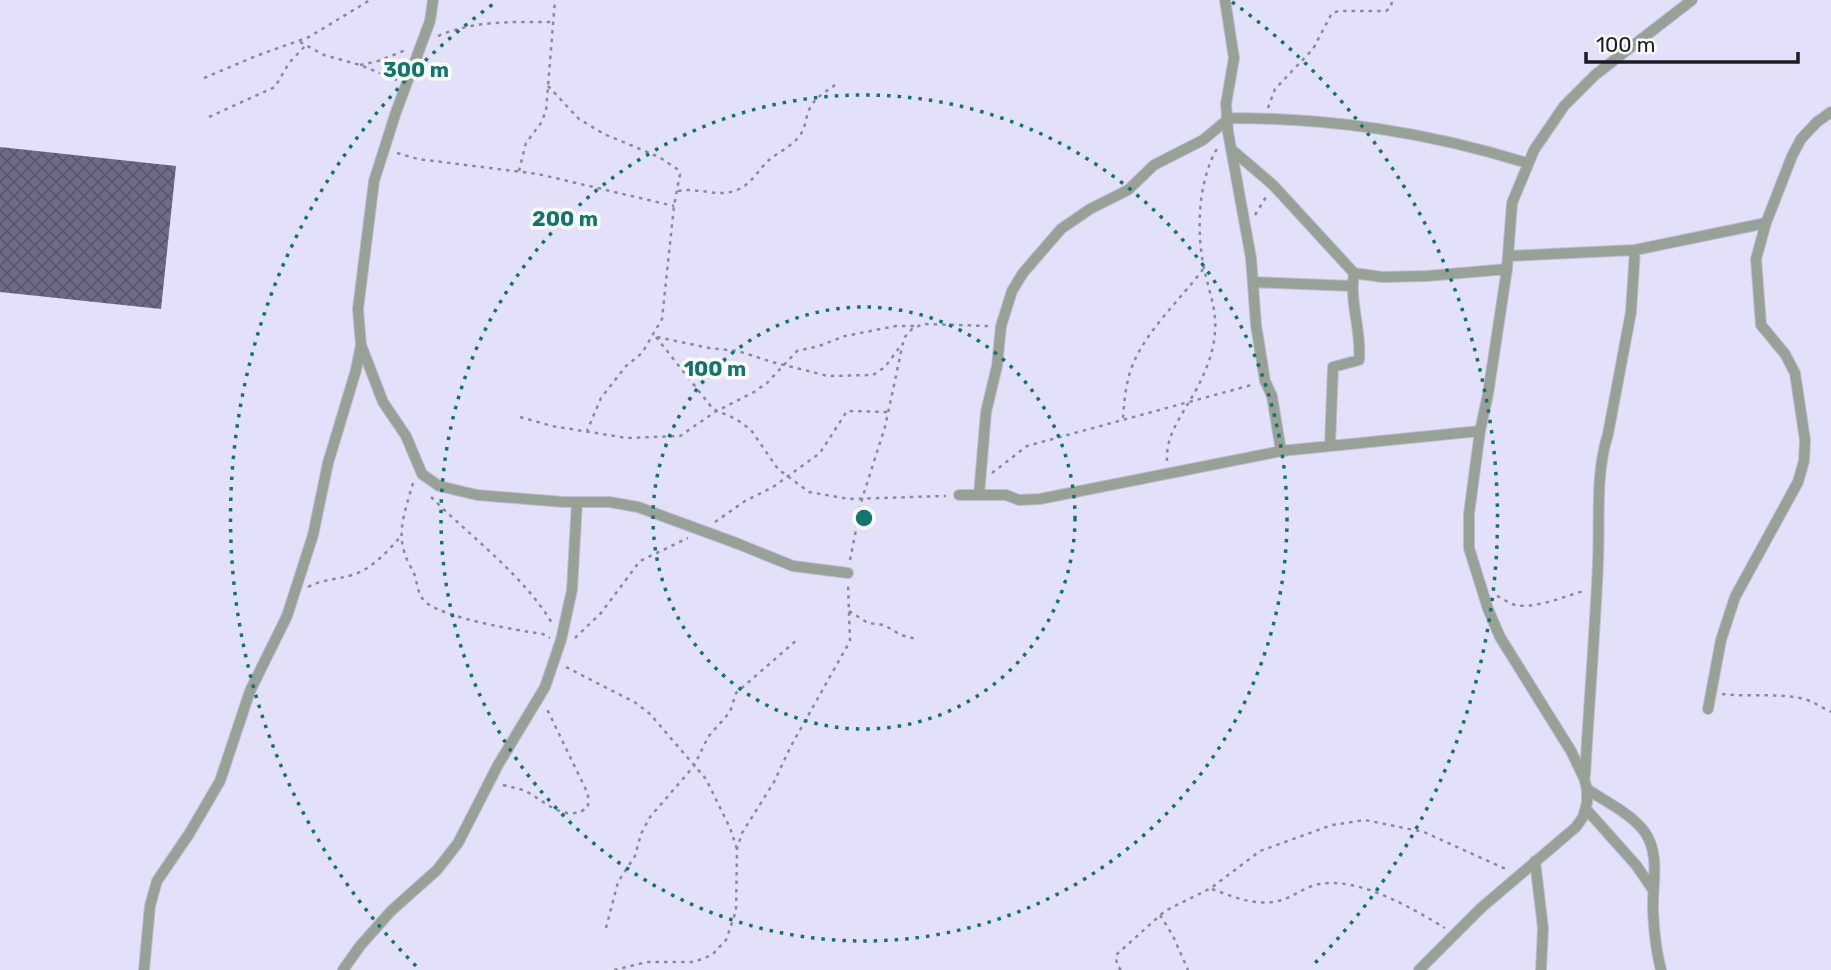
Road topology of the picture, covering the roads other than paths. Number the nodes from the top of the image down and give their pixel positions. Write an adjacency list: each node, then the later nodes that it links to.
1 (433, 0): 15 (street)
2 (1225, 0): 5 (street)
3 (1692, 0): 7 (street)
4 (1831, 113): 8 (street)
5 (1227, 124): 6 (street); 7 (street); 19 (street)
6 (1231, 149): 12 (street); 13 (street)
7 (1527, 163): 10 (street)
8 (1766, 223): 9 (street); 23 (street)
9 (1636, 250): 10 (street); 24 (street)
10 (1508, 256): 11 (street)
11 (1507, 269): 12 (street); 16 (street)
12 (1354, 273): 14 (street)
13 (1253, 282): 14 (street); 18 (street)
14 (1352, 286): 17 (street)
15 (361, 345): 21 (street); 28 (street)
16 (1480, 431): 17 (street); 24 (street)
17 (1330, 445): 18 (street)
18 (1281, 451): 19 (street)
19 (979, 489): 20 (street)
20 (959, 495)
21 (577, 502): 22 (street); 29 (street)
22 (848, 573)
23 (1708, 709)
24 (1586, 784): 25 (street); 27 (street)
25 (1586, 809): 26 (street); 27 (street)
26 (1535, 862): 30 (street); 31 (street)
27 (1653, 890): 32 (street)
28 (144, 970)
29 (342, 970)
30 (1419, 970)
31 (1541, 970)
32 (1661, 970)

